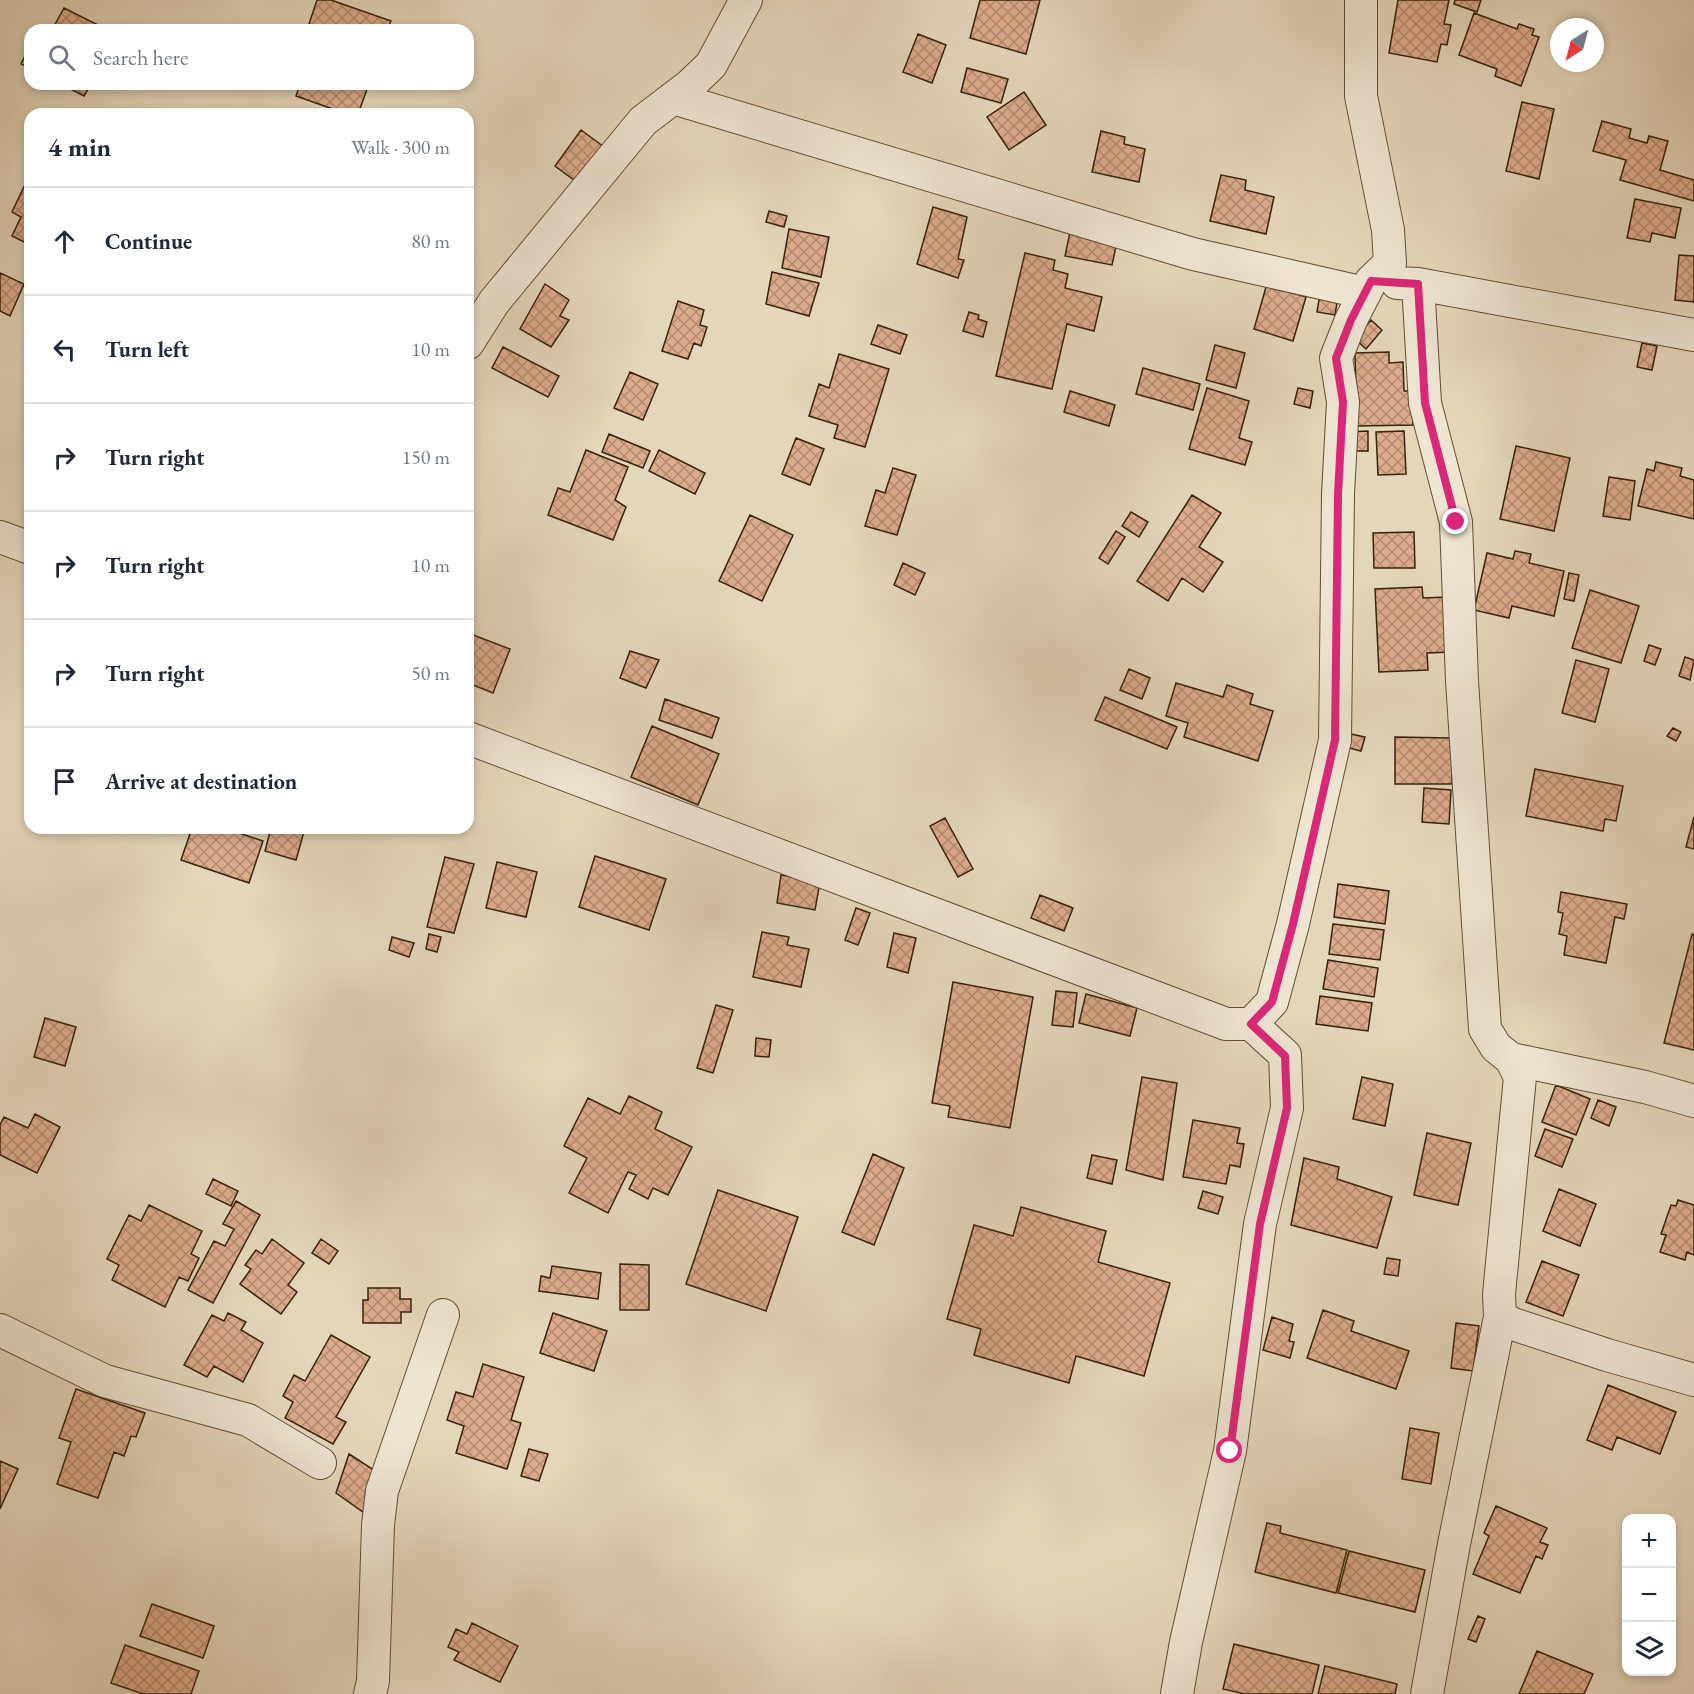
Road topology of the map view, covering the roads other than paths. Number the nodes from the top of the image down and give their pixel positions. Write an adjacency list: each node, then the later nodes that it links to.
1 (746, 0): 3 (street)
2 (1361, 0): 5 (street)
3 (673, 98): 5 (street); 6 (street)
4 (1418, 284): 5 (street); 7 (street); 12 (street)
5 (1368, 287): 11 (street)
6 (474, 334)
7 (1694, 335)
8 (0, 537): 9 (street)
9 (24, 546)
10 (474, 740): 11 (street)
11 (1251, 1024): 20 (street)
12 (1511, 1059): 13 (street); 15 (street)
13 (1694, 1101)
14 (443, 1316): 19 (street)
15 (1500, 1317): 17 (street); 21 (street)
16 (0, 1330): 18 (street)
17 (1694, 1380)
18 (320, 1463)
19 (370, 1694)
20 (1177, 1694)
21 (1427, 1694)

